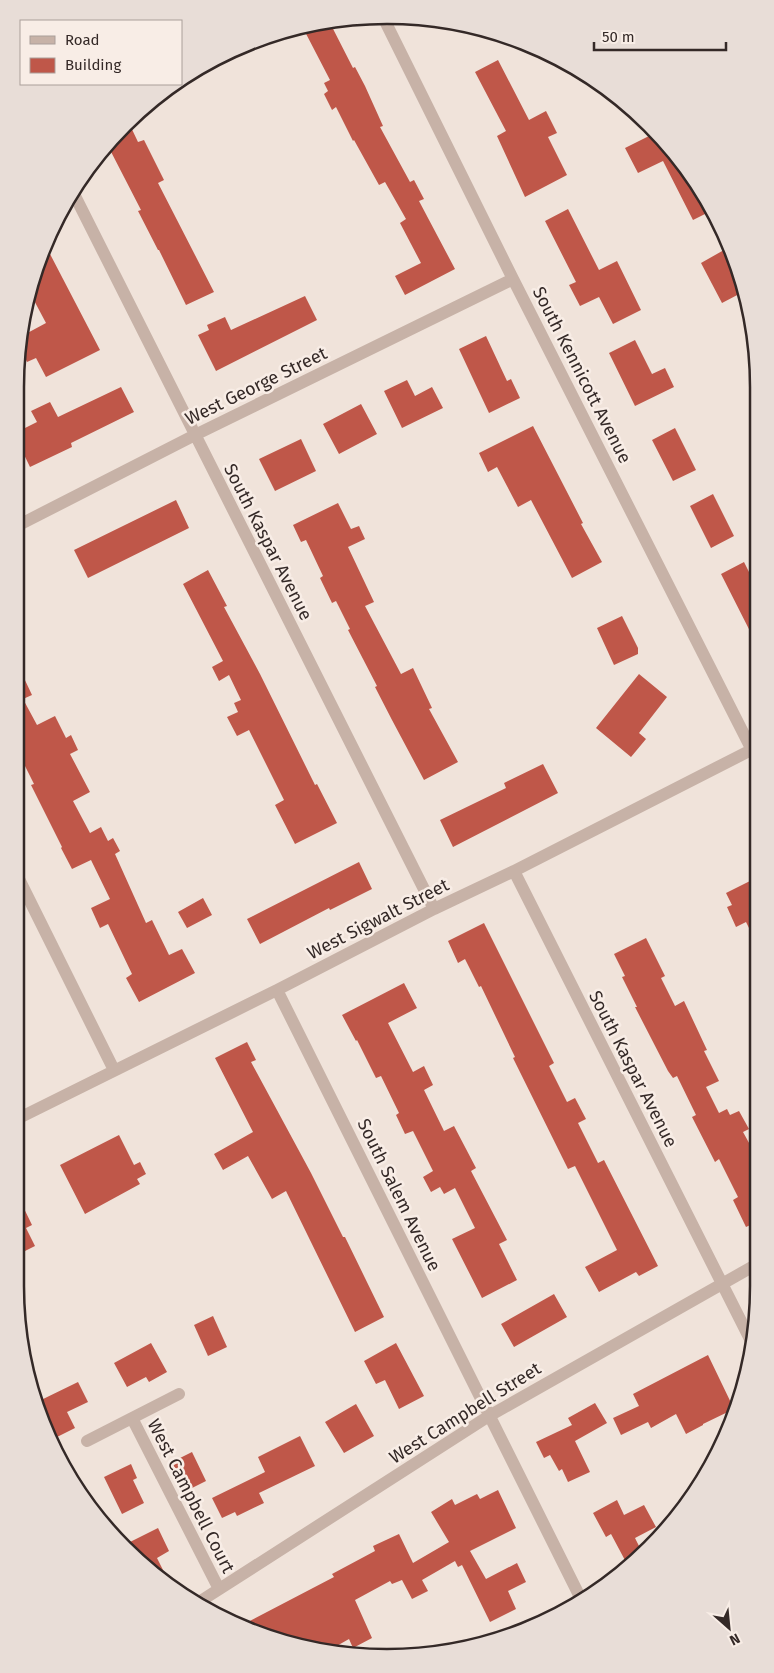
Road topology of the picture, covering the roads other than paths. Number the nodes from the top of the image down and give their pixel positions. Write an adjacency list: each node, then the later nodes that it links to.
1 (386, 24): 3 (street, South Kennicott Avenue)
2 (76, 198): 4 (street, South Kaspar Avenue)
3 (513, 279): 4 (street, West George Street); 6 (street, South Kennicott Avenue)
4 (195, 435): 5 (street, West George Street); 10 (street, South Kaspar Avenue)
5 (24, 522)
6 (750, 742)
7 (750, 754): 8 (street, West Sigwalt Street)
8 (514, 871): 10 (street, West Sigwalt Street); 15 (street, South Kaspar Avenue)
9 (24, 889): 12 (street)
10 (434, 909): 11 (street, West Sigwalt Street)
11 (277, 990): 12 (street, West Sigwalt Street); 18 (street, South Salem Avenue)
12 (114, 1070): 13 (street, West Sigwalt Street)
13 (24, 1115)
14 (750, 1268): 15 (street, West Campbell Street)
15 (722, 1283): 16 (street, South Kaspar Avenue); 18 (street, West Campbell Street)
16 (747, 1333)
17 (179, 1394): 19 (street, West Campbell Court)
18 (489, 1416): 21 (street, West Campbell Street); 22 (street, South Salem Avenue)
19 (132, 1418): 20 (street, West Campbell Court); 21 (street, West Campbell Court)
20 (87, 1440)
21 (219, 1589): 23 (street, West Campbell Street)
22 (579, 1595)
23 (203, 1600)

